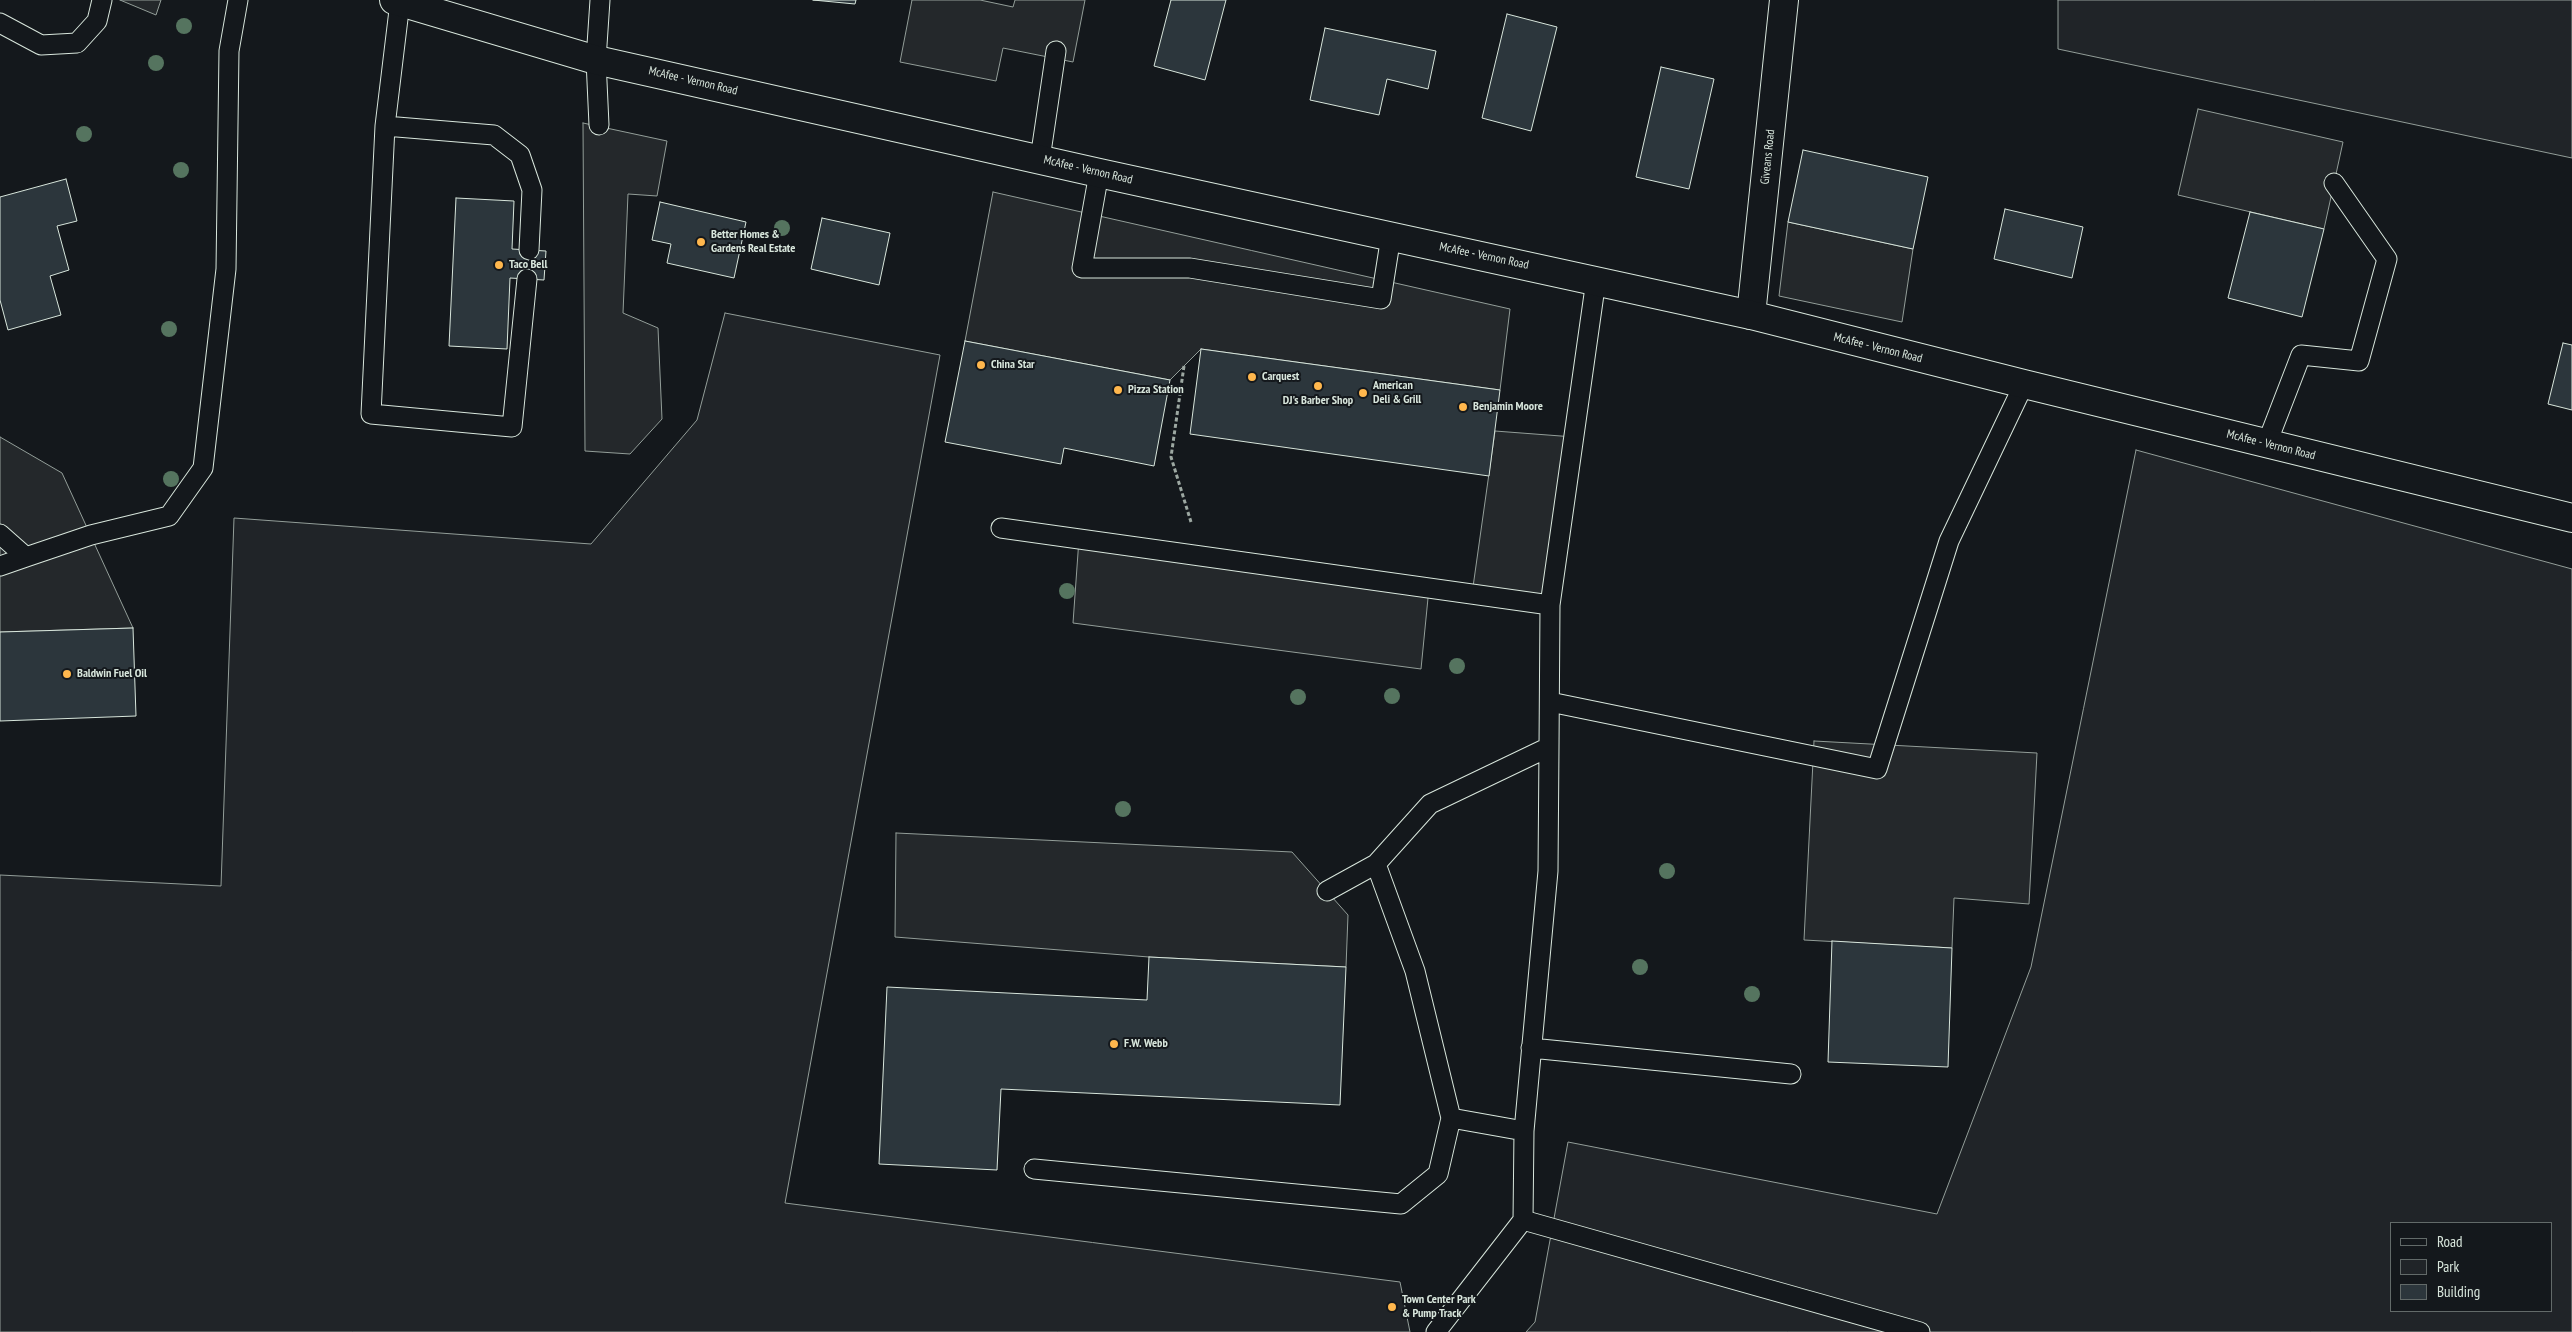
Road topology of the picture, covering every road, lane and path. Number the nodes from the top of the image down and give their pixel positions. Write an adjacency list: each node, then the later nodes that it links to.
1 (102, 0): 6 (lane)
2 (238, 0): 26 (lane)
3 (600, 0): 8 (lane)
4 (1784, 0): 18 (main road, Giveans Road)
5 (397, 1): 8 (main road, McAfee - Vernon Road); 10 (lane)
6 (0, 23)
7 (1056, 51): 11 (lane)
8 (596, 60): 9 (lane); 11 (main road, McAfee - Vernon Road)
9 (599, 125)
10 (385, 126): 15 (lane); 16 (lane)
11 (1040, 159): 12 (main road, McAfee - Vernon Road)
12 (1100, 173): 14 (main road, McAfee - Vernon Road); 14 (lane)
13 (2334, 183): 21 (lane)
14 (1391, 236): 17 (main road, McAfee - Vernon Road)
15 (528, 250)
16 (527, 279)
17 (1596, 280): 18 (main road, McAfee - Vernon Road); 28 (lane)
18 (1751, 315): 20 (main road, McAfee - Vernon Road)
19 (1184, 366): 25 (path)
20 (2024, 384): 21 (main road, McAfee - Vernon Road); 29 (lane)
21 (2266, 444): 22 (main road, McAfee - Vernon Road)
22 (2572, 518)
23 (1001, 528): 25 (lane)
24 (0, 534): 26 (lane)
25 (1201, 556): 28 (lane)
26 (26, 557): 27 (lane)
27 (0, 566)
28 (1550, 605): 29 (lane)
29 (1550, 702): 30 (lane)
30 (1549, 747): 31 (lane); 33 (lane)
31 (1376, 864): 32 (lane); 35 (lane)
32 (1327, 891)
33 (1531, 1048): 34 (lane); 36 (lane)
34 (1791, 1074)
35 (1451, 1118): 36 (lane); 37 (lane)
36 (1524, 1131): 38 (lane)
37 (1034, 1169)
38 (1523, 1220): 39 (lane); 40 (lane)
39 (1436, 1332)
40 (1920, 1332)

